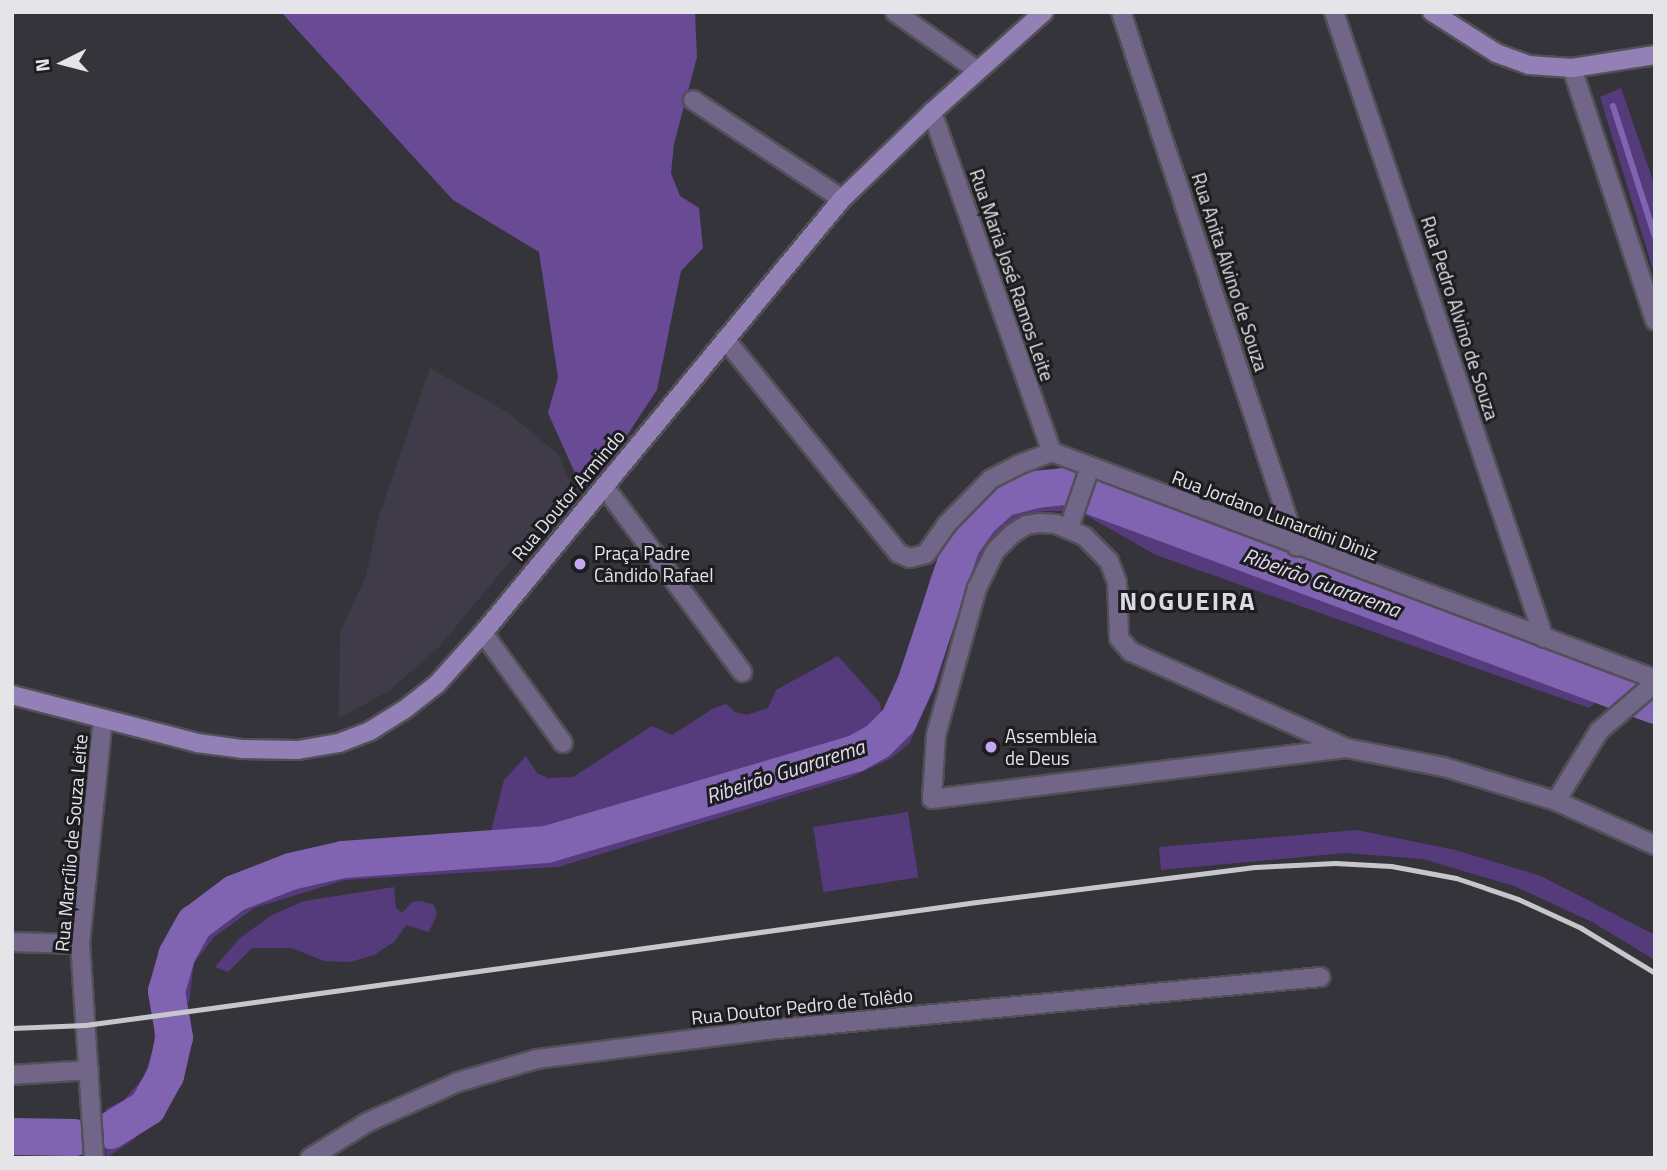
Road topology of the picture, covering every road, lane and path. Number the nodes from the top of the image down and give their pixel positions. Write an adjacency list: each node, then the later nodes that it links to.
1 (895, 12): 8 (street)
2 (1044, 12): 8 (street, Rua Doutor Armindo)
3 (1121, 12): 18 (street, Rua Anita Alvino de Souza)
4 (1334, 12): 20 (street, Rua Pedro Alvino de Souza)
5 (1432, 12): 7 (street)
6 (1655, 54): 7 (street)
7 (1573, 68): 12 (street)
8 (977, 70): 10 (street, Rua Doutor Armindo)
9 (693, 100): 11 (street)
10 (932, 111): 11 (street, Rua Doutor Armindo); 14 (street, Rua Maria José Ramos Leite)
11 (842, 199): 13 (street, Rua Doutor Armindo)
12 (1655, 321)
13 (725, 339): 14 (street); 16 (street, Rua Doutor Armindo)
14 (1052, 452): 15 (street, Rua Jordano Lunardini Diniz)
15 (1089, 472): 17 (street); 18 (street, Rua Jordano Lunardini Diniz)
16 (604, 486): 19 (street, Rua Doutor Armindo); 21 (street)
17 (1071, 523): 26 (street); 26 (street)
18 (1297, 547): 20 (street, Rua Jordano Lunardini Diniz)
19 (483, 633): 24 (street, Rua Doutor Armindo); 25 (street)
20 (1544, 638): 22 (street, Rua Jordano Lunardini Diniz)
21 (742, 672)
22 (1652, 685): 27 (street)
23 (12, 695): 24 (street, Rua Doutor Armindo)
24 (103, 719): 30 (street, Rua Marcílio de Souza Leite)
25 (563, 743)
26 (1346, 748): 27 (street)
27 (1556, 801): 28 (street)
28 (1655, 845)
29 (12, 943): 30 (street)
30 (80, 944): 32 (street, Rua Marcílio de Souza Leite)
31 (1320, 977): 35 (street, Rua Doutor Pedro de Tolêdo)
32 (89, 1070): 33 (street); 34 (street, Rua Marcílio de Souza Leite)
33 (12, 1075)
34 (94, 1158)
35 (310, 1158)

